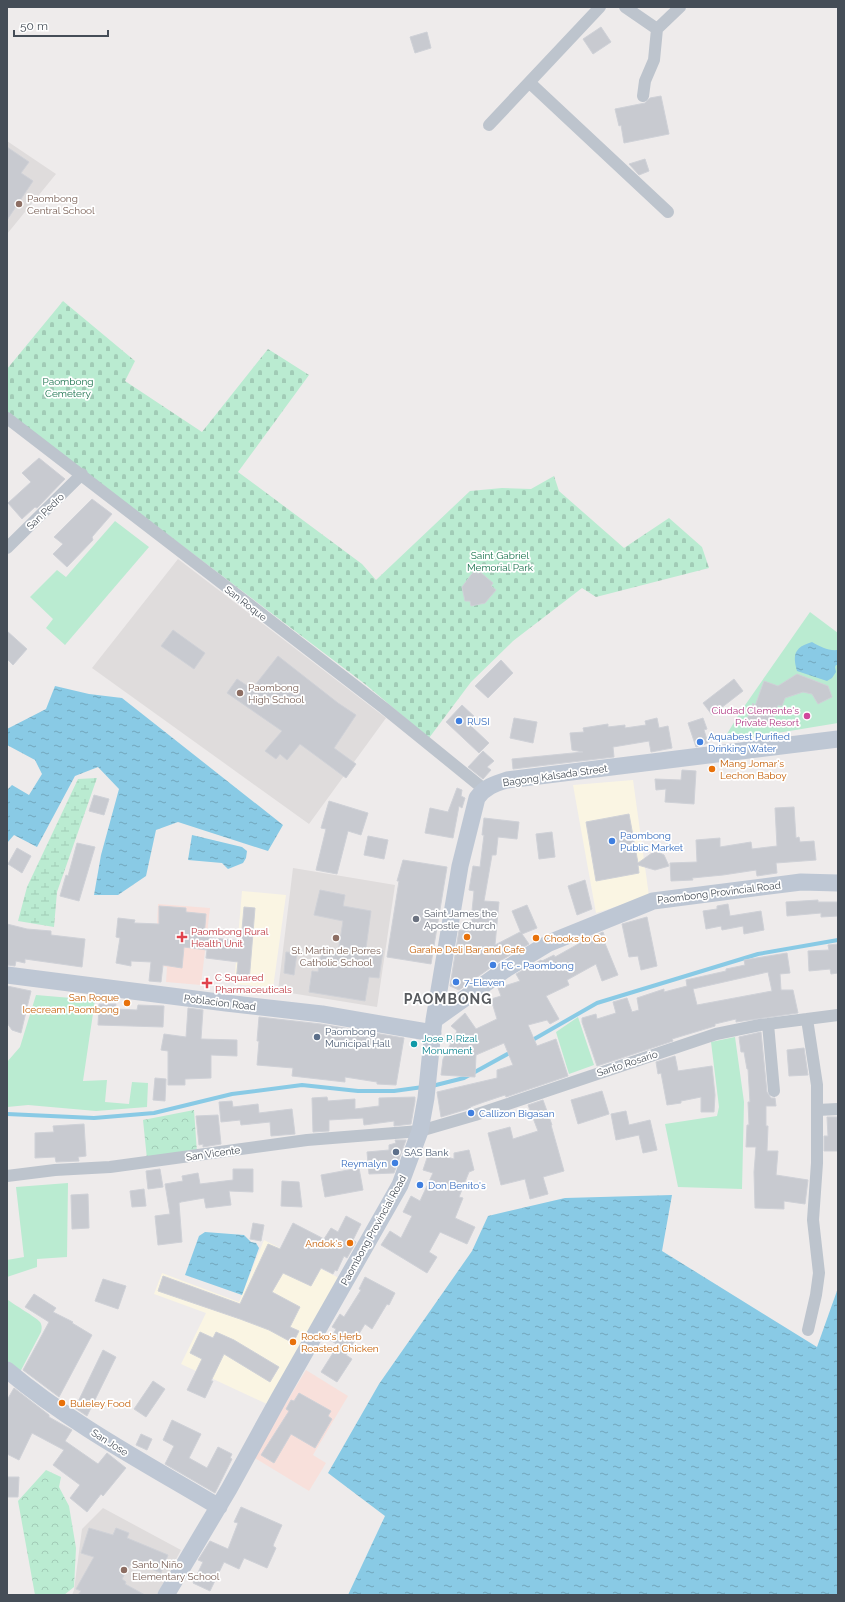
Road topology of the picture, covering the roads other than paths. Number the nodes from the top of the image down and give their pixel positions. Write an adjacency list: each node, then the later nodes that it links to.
1 (600, 7): 5 (street)
2 (625, 7): 4 (street)
3 (680, 7): 4 (street)
4 (657, 29): 6 (street)
5 (530, 83): 7 (street); 8 (street)
6 (643, 96)
7 (489, 125)
8 (668, 212)
9 (7, 418): 10 (street, San Roque)
10 (82, 474): 11 (street, San Pedro); 13 (street, San Roque)
11 (7, 548)
12 (838, 739): 13 (main road, Bagong Kalsada Street)
13 (484, 790): 19 (main road)
14 (838, 883): 19 (main road, Paombong Provincial Road)
15 (7, 975): 19 (main road, Poblacion Road)
16 (838, 1015): 17 (street, Santo Rosario)
17 (807, 1019): 18 (street, Santo Rosario); 22 (street)
18 (768, 1024): 20 (street); 23 (street, Santo Rosario)
19 (434, 1026): 23 (main road, Paombong Provincial Road)
20 (774, 1091)
21 (838, 1109): 22 (street)
22 (817, 1110): 25 (street)
23 (420, 1131): 24 (street, San Vicente); 27 (main road, Paombong Provincial Road)
24 (7, 1176)
25 (808, 1330)
26 (7, 1370): 27 (main road, San Jose)
27 (219, 1507): 28 (main road, Paombong Provincial Road)
28 (166, 1595)

